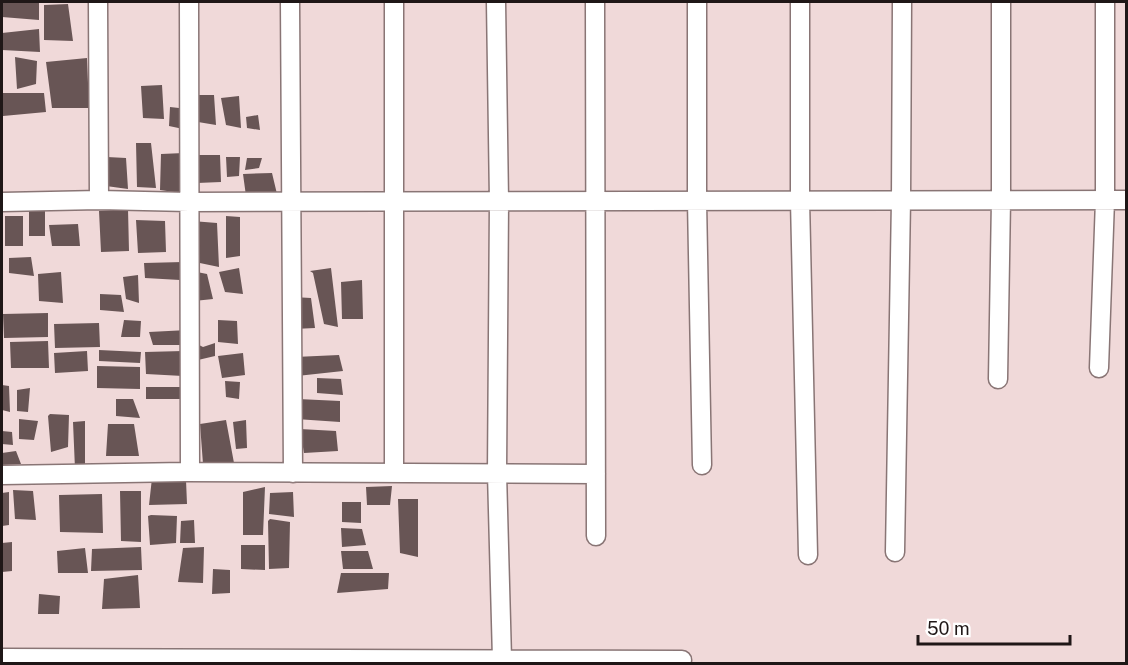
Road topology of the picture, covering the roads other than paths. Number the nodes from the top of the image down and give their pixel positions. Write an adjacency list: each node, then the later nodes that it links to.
1 (98, 2): 12 (street)
2 (189, 2): 23 (street)
3 (290, 2): 24 (street)
4 (394, 2): 16 (street)
5 (496, 2): 17 (street)
6 (595, 2): 18 (street)
7 (697, 2): 19 (street)
8 (800, 2): 20 (street)
9 (902, 2): 21 (street)
10 (1001, 2): 13 (street)
11 (1105, 2): 14 (street)
12 (99, 200): 22 (street); 23 (street)
13 (1001, 200): 14 (street); 21 (street); 26 (street)
14 (1105, 200): 15 (street); 25 (street)
15 (1126, 200)
16 (395, 201): 17 (street); 24 (street); 30 (street)
17 (499, 201): 18 (street); 31 (street)
18 (596, 201): 19 (street); 32 (street)
19 (697, 201): 20 (street); 27 (street)
20 (800, 201): 21 (street); 36 (street)
21 (901, 201): 35 (street)
22 (2, 202)
23 (189, 202): 24 (street); 28 (street)
24 (292, 202): 29 (street)
25 (1099, 369)
26 (998, 379)
27 (702, 465)
28 (190, 472): 29 (street); 33 (street)
29 (293, 473): 30 (street)
30 (394, 473): 31 (street)
31 (497, 473): 32 (street); 38 (street)
32 (596, 474): 34 (street)
33 (2, 475)
34 (596, 536)
35 (895, 552)
36 (808, 555)
37 (2, 658): 40 (street)
38 (502, 659): 39 (street); 40 (street)
39 (682, 660)
40 (289, 661)

